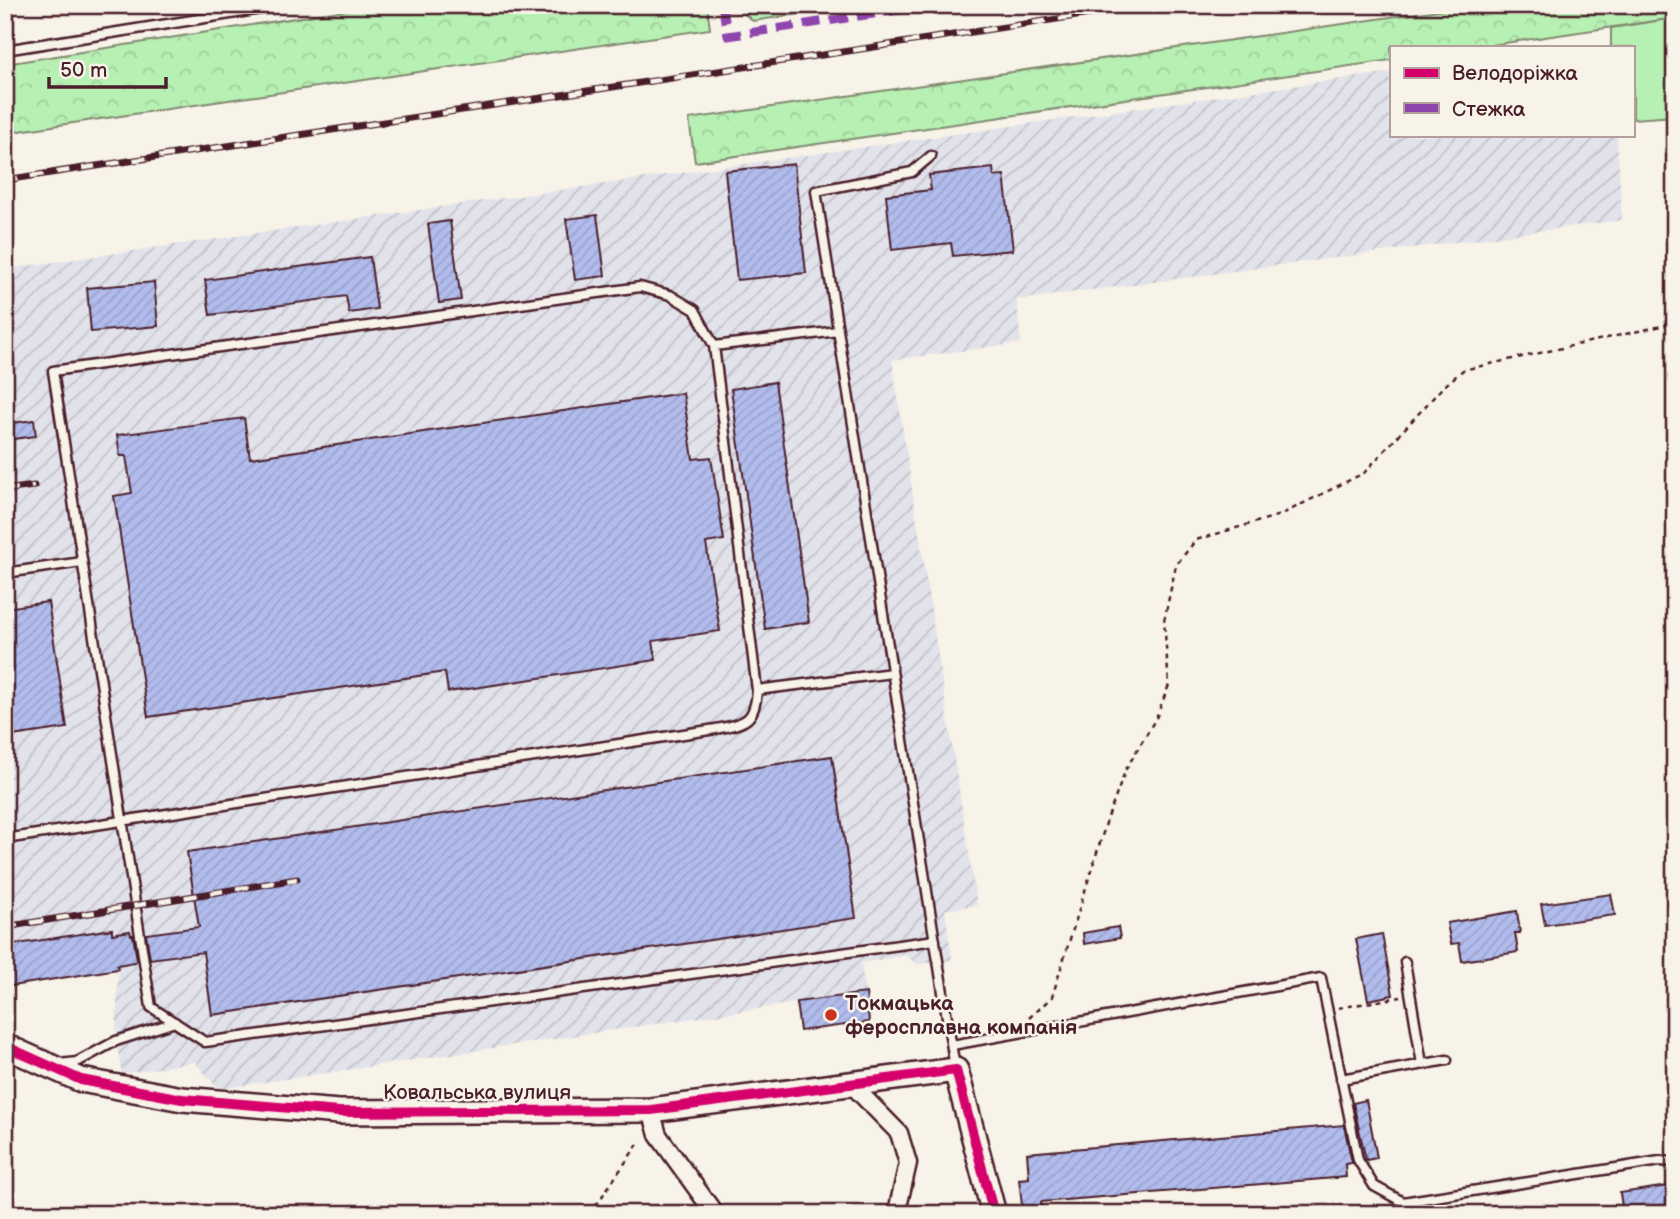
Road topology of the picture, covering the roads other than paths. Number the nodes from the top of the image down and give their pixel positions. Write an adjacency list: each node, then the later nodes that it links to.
1 (287, 5): 2 (lane)
2 (5, 50)
3 (931, 156): 4 (lane)
4 (838, 331): 5 (lane); 8 (lane)
5 (714, 346): 6 (lane); 9 (lane)
6 (82, 562): 7 (lane); 10 (lane)
7 (5, 573)
8 (892, 673): 9 (lane); 12 (lane)
9 (757, 690): 10 (lane)
10 (122, 821): 11 (lane); 14 (lane)
11 (5, 839)
12 (935, 940): 14 (lane); 15 (lane)
13 (1405, 962): 18 (lane)
14 (175, 1022): 19 (lane)
15 (952, 1045): 20 (lane); 21 (lane)
16 (5, 1046): 19 (street, Ковальська вулиця)
17 (1447, 1060): 18 (lane)
18 (1422, 1064): 21 (lane)
19 (50, 1066): 23 (street, Ковальська вулиця)
20 (956, 1070): 22 (street, Ковальська вулиця); 27 (street)
21 (1341, 1079): 24 (lane)
22 (853, 1086): 23 (street, Ковальська вулиця); 26 (street)
23 (651, 1110): 25 (street)
24 (1675, 1162)
25 (715, 1214)
26 (894, 1214)
27 (994, 1214)

